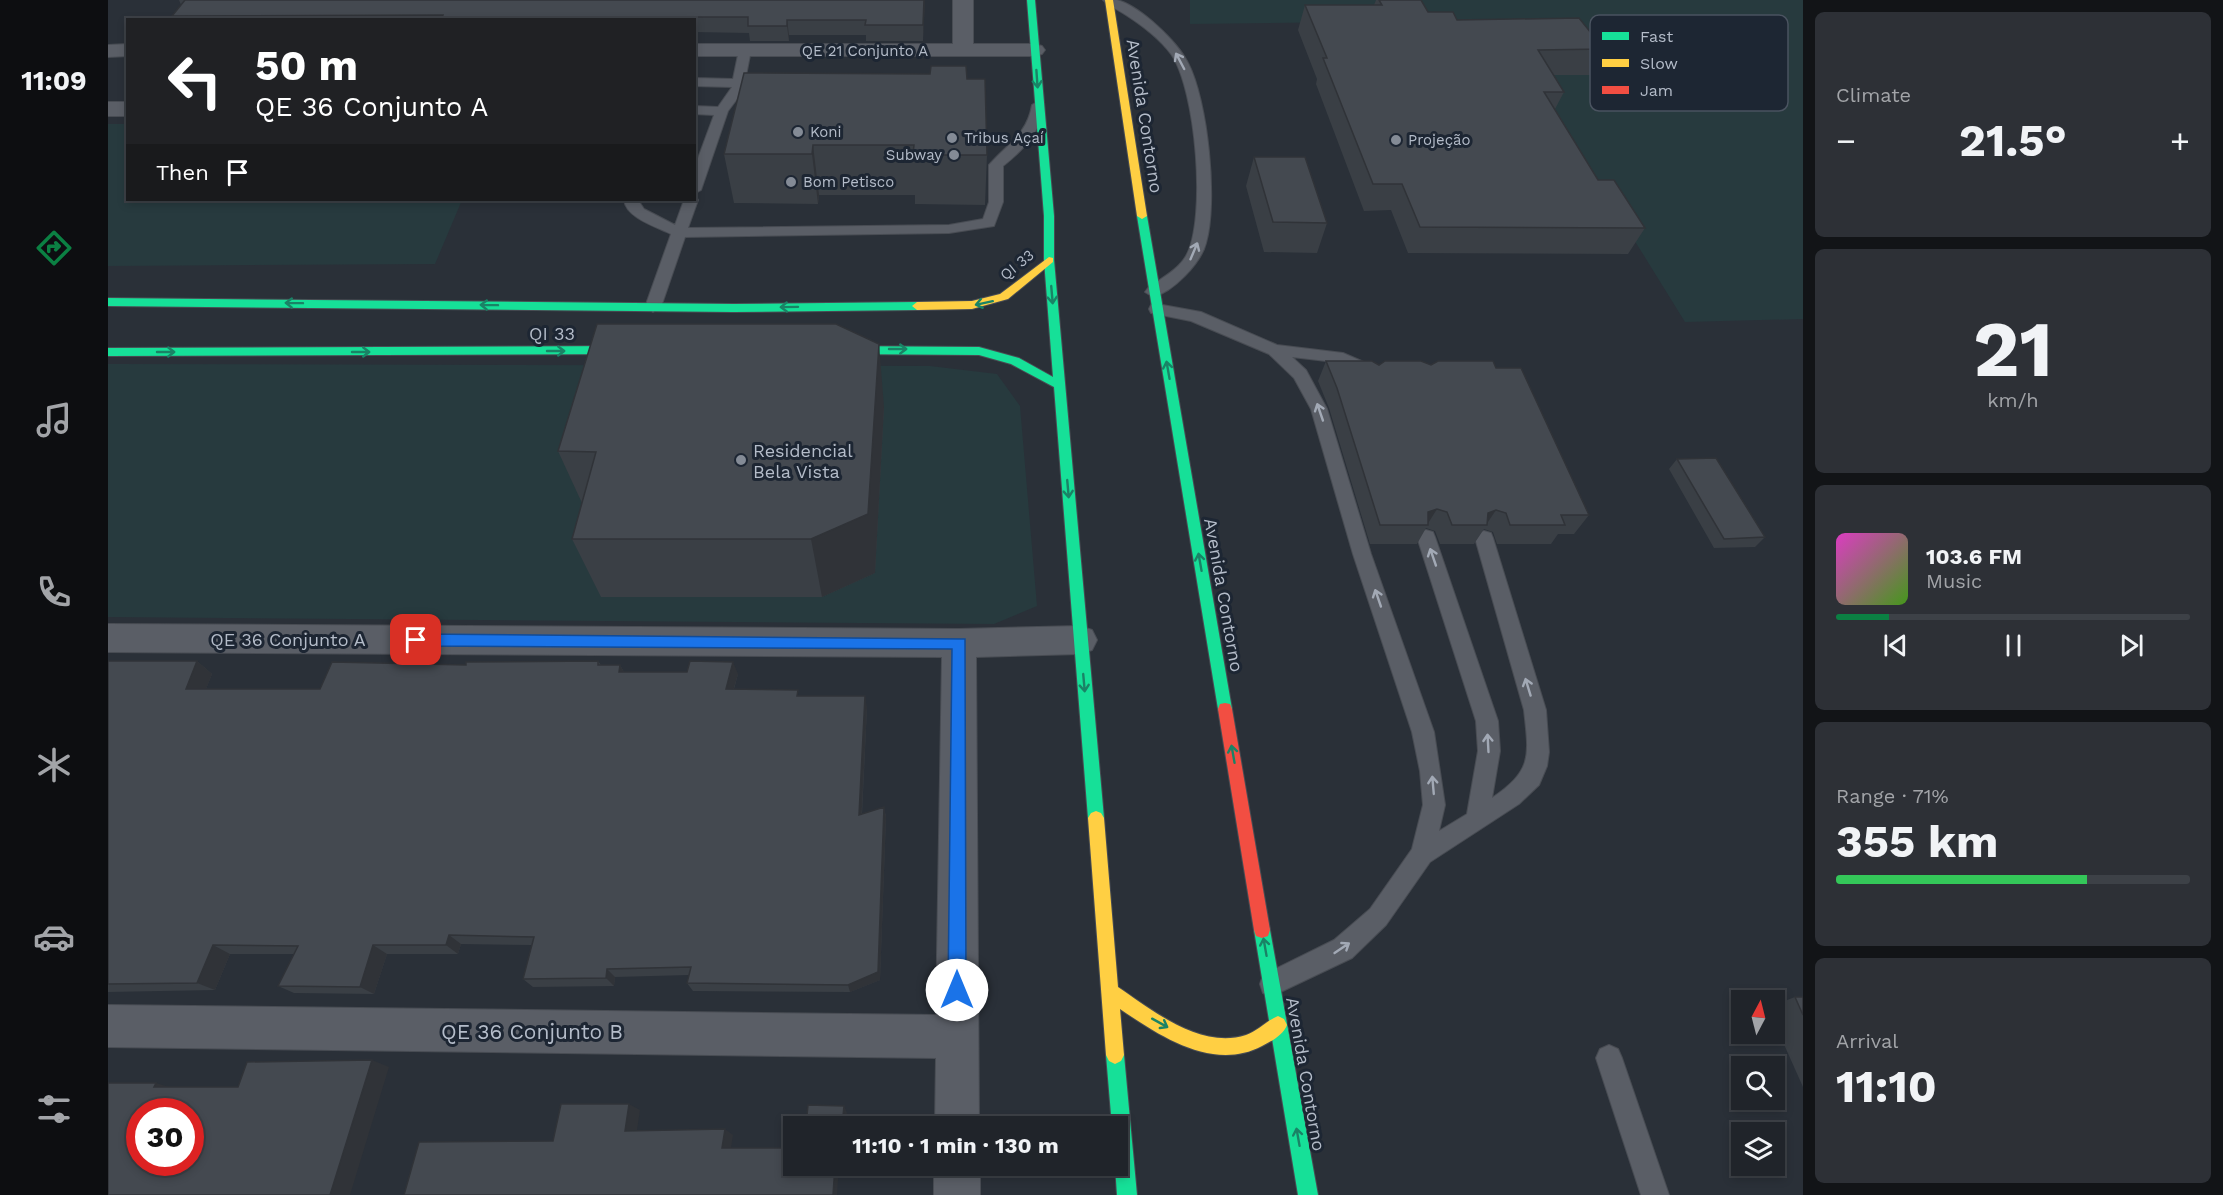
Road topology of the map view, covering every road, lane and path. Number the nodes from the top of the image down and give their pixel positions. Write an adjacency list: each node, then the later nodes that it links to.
1 (963, 0): 9 (street)
2 (1030, 0): 7 (main road)
3 (1109, 0): 22 (main road, Avenida Contorno); 22 (lane, one-way to 3)
4 (126, 50): 8 (street)
5 (696, 50): 6 (street, QE 21 Conjunto A)
6 (745, 50): 9 (street, QE 21 Conjunto A); 11 (lane)
7 (1035, 50): 9 (street, QE 21 Conjunto A); 12 (main road, one-way to 12)
8 (108, 51)
9 (963, 51)
10 (696, 82): 11 (lane)
11 (741, 89): 16 (lane)
12 (1038, 105): 20 (lane); 21 (main road)
13 (108, 109): 14 (street)
14 (126, 109)
15 (696, 110): 16 (lane)
16 (722, 111): 17 (lane)
17 (696, 184)
18 (631, 201): 20 (lane)
19 (691, 201): 20 (lane)
20 (680, 232): 24 (lane)
21 (1049, 260): 25 (main road, QI 33, one-way to 25); 34 (main road, one-way to 34)
22 (1155, 300): 29 (lane); 42 (main road, Avenida Contorno, one-way to 22)
23 (108, 302): 24 (main road, QI 33, one-way to 23)
24 (653, 307): 25 (main road, QI 33)
25 (734, 308): 26 (main road)
26 (730, 323)
27 (653, 350): 30 (main road, QI 33, one-way to 27)
28 (817, 350): 34 (main road, one-way to 34)
29 (1275, 350): 31 (lane); 41 (lane, one-way to 29)
30 (108, 352)
31 (1333, 356): 32 (lane); 33 (lane)
32 (1386, 365)
33 (1370, 377)
34 (1059, 385): 38 (main road, one-way to 38)
35 (1426, 537): 40 (lane, one-way to 35)
36 (1484, 538): 40 (lane, one-way to 36)
37 (108, 638): 39 (street, QE 36 Conjunto A)
38 (1080, 640): 39 (street, QE 36 Conjunto A); 43 (main road, one-way to 43)
39 (960, 643): 46 (street)
40 (1477, 820): 41 (lane)
41 (1422, 854): 42 (lane, one-way to 41)
42 (1272, 984): 44 (main road, Avenida Contorno)
43 (1111, 992): 44 (main road, one-way to 44); 51 (main road)
44 (1278, 1025): 52 (main road, Avenida Contorno, one-way to 44)
45 (108, 1026): 46 (street, QE 36 Conjunto B)
46 (957, 1037): 48 (street)
47 (1609, 1058): 53 (lane)
48 (957, 1116)
49 (957, 1176): 50 (street)
50 (957, 1195)
51 (1127, 1195)
52 (1308, 1195)
53 (1655, 1195)

